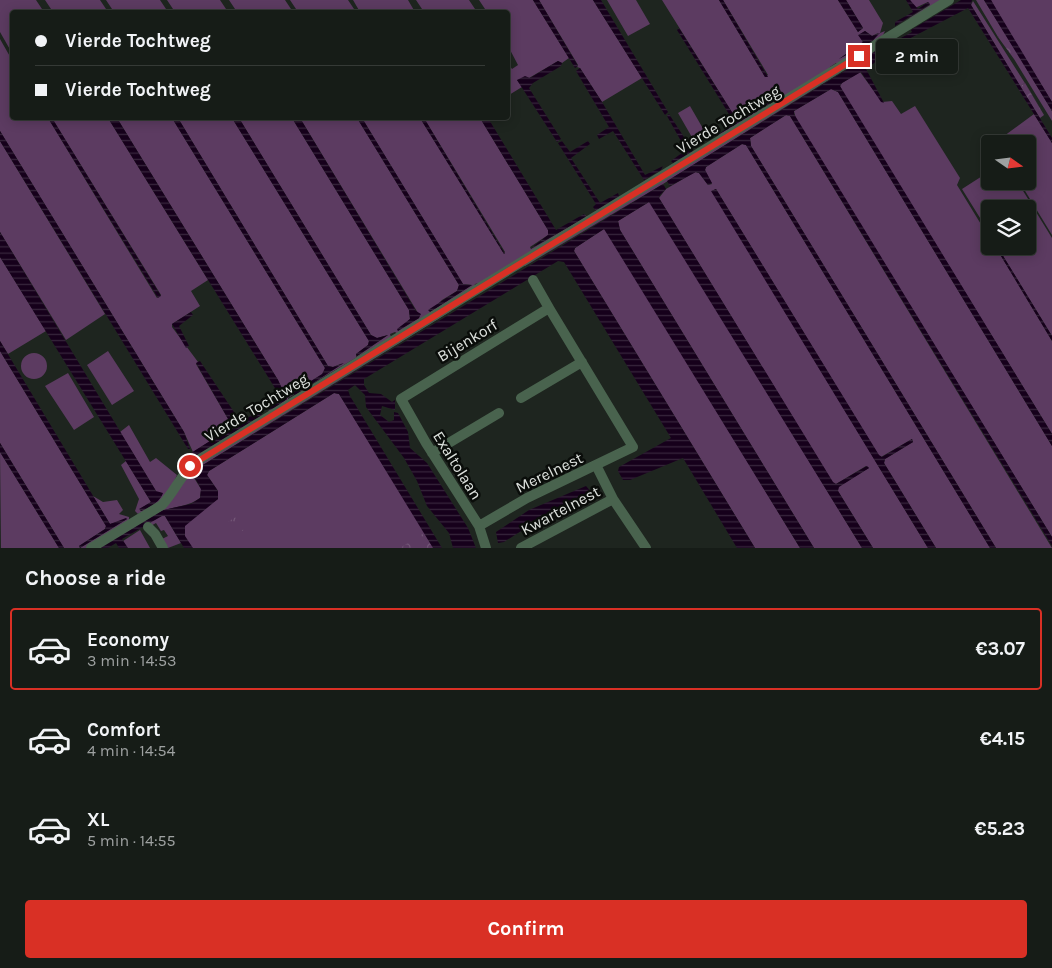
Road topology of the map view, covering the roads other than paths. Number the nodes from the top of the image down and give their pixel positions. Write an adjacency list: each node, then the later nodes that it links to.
1 (949, 0): 13 (street, Vierde Tochtweg)
2 (533, 280): 3 (street)
3 (549, 308): 4 (street); 6 (street, Bijenkorf)
4 (582, 362): 5 (street); 9 (street, Merelnest)
5 (521, 398)
6 (401, 399): 8 (street, Exaltolaan)
7 (499, 413): 8 (street)
8 (432, 453): 11 (street, Exaltolaan)
9 (596, 465): 10 (street); 11 (street, Merelnest)
10 (613, 499): 16 (street, Kwartelnest); 17 (street)
11 (479, 526): 15 (street, Exaltolaan)
12 (148, 528): 14 (street)
13 (91, 548)
14 (163, 548)
15 (486, 548)
16 (521, 548)
17 (646, 548)

